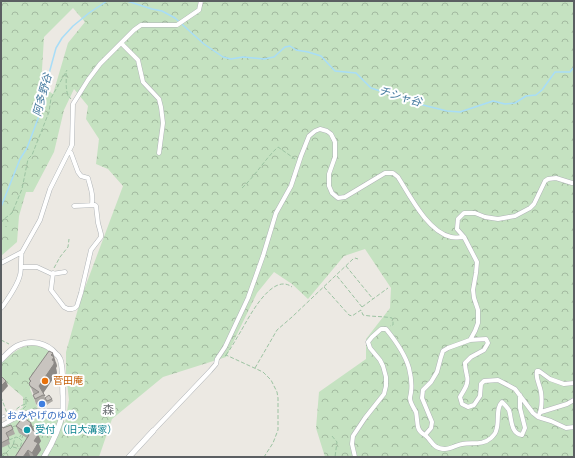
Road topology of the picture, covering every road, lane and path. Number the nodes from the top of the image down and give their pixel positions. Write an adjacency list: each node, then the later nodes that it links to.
1 (201, 1): 2 (street)
2 (121, 42): 5 (street); 7 (street)
3 (67, 70): 4 (path)
4 (66, 73): 5 (path); 13 (path)
5 (74, 101): 6 (street)
6 (69, 151): 11 (street); 16 (street)
7 (159, 153)
8 (299, 162): 10 (path); 14 (street); 37 (street)
9 (574, 183): 14 (street)
10 (242, 188)
11 (92, 205): 12 (street); 22 (street)
12 (74, 206)
13 (1, 223)
14 (464, 237): 33 (street)
15 (70, 239): 22 (path)
16 (22, 252): 18 (street); 20 (street)
17 (358, 259): 19 (path)
18 (1, 263)
19 (346, 266): 23 (path); 27 (path)
20 (21, 267): 22 (street); 29 (street)
21 (65, 272): 22 (street)
22 (54, 273)
23 (336, 275): 25 (path); 28 (path)
24 (292, 287): 35 (path)
25 (324, 287): 30 (path); 38 (path)
26 (388, 288): 27 (path)
27 (373, 299): 28 (path)
28 (362, 307): 30 (path)
29 (1, 308)
30 (361, 310): 31 (path)
31 (386, 329): 54 (street); 69 (street)
32 (1, 340): 34 (path)
33 (470, 340): 40 (street); 54 (street)
34 (16, 346): 36 (street); 44 (street)
35 (226, 355): 37 (path); 38 (path)
36 (1, 360)
37 (216, 364): 51 (street)
38 (255, 368): 67 (path)
39 (574, 383): 45 (street)
40 (520, 395): 48 (street); 54 (street)
41 (1, 397): 47 (path)
42 (26, 397): 47 (path)
43 (574, 400): 45 (street)
44 (63, 411): 49 (street); 65 (street)
45 (541, 412): 48 (street)
46 (3, 416): 47 (path)
47 (10, 416)
48 (538, 417): 50 (street)
49 (1, 426)
50 (574, 427)
51 (153, 431): 66 (street)
52 (21, 434): 56 (path)
53 (332, 436): 68 (path)
54 (425, 436)
55 (15, 437): 56 (path); 57 (path); 59 (path)
56 (19, 438): 61 (path)
57 (9, 440)
58 (8, 445): 60 (path)
59 (13, 446): 60 (path); 61 (path)
60 (10, 449): 64 (path)
61 (20, 449): 62 (path); 63 (path)
62 (23, 450)
63 (17, 453)
64 (2, 457)
65 (44, 457)
66 (129, 457)
67 (264, 457)
68 (335, 457)
69 (355, 457)

